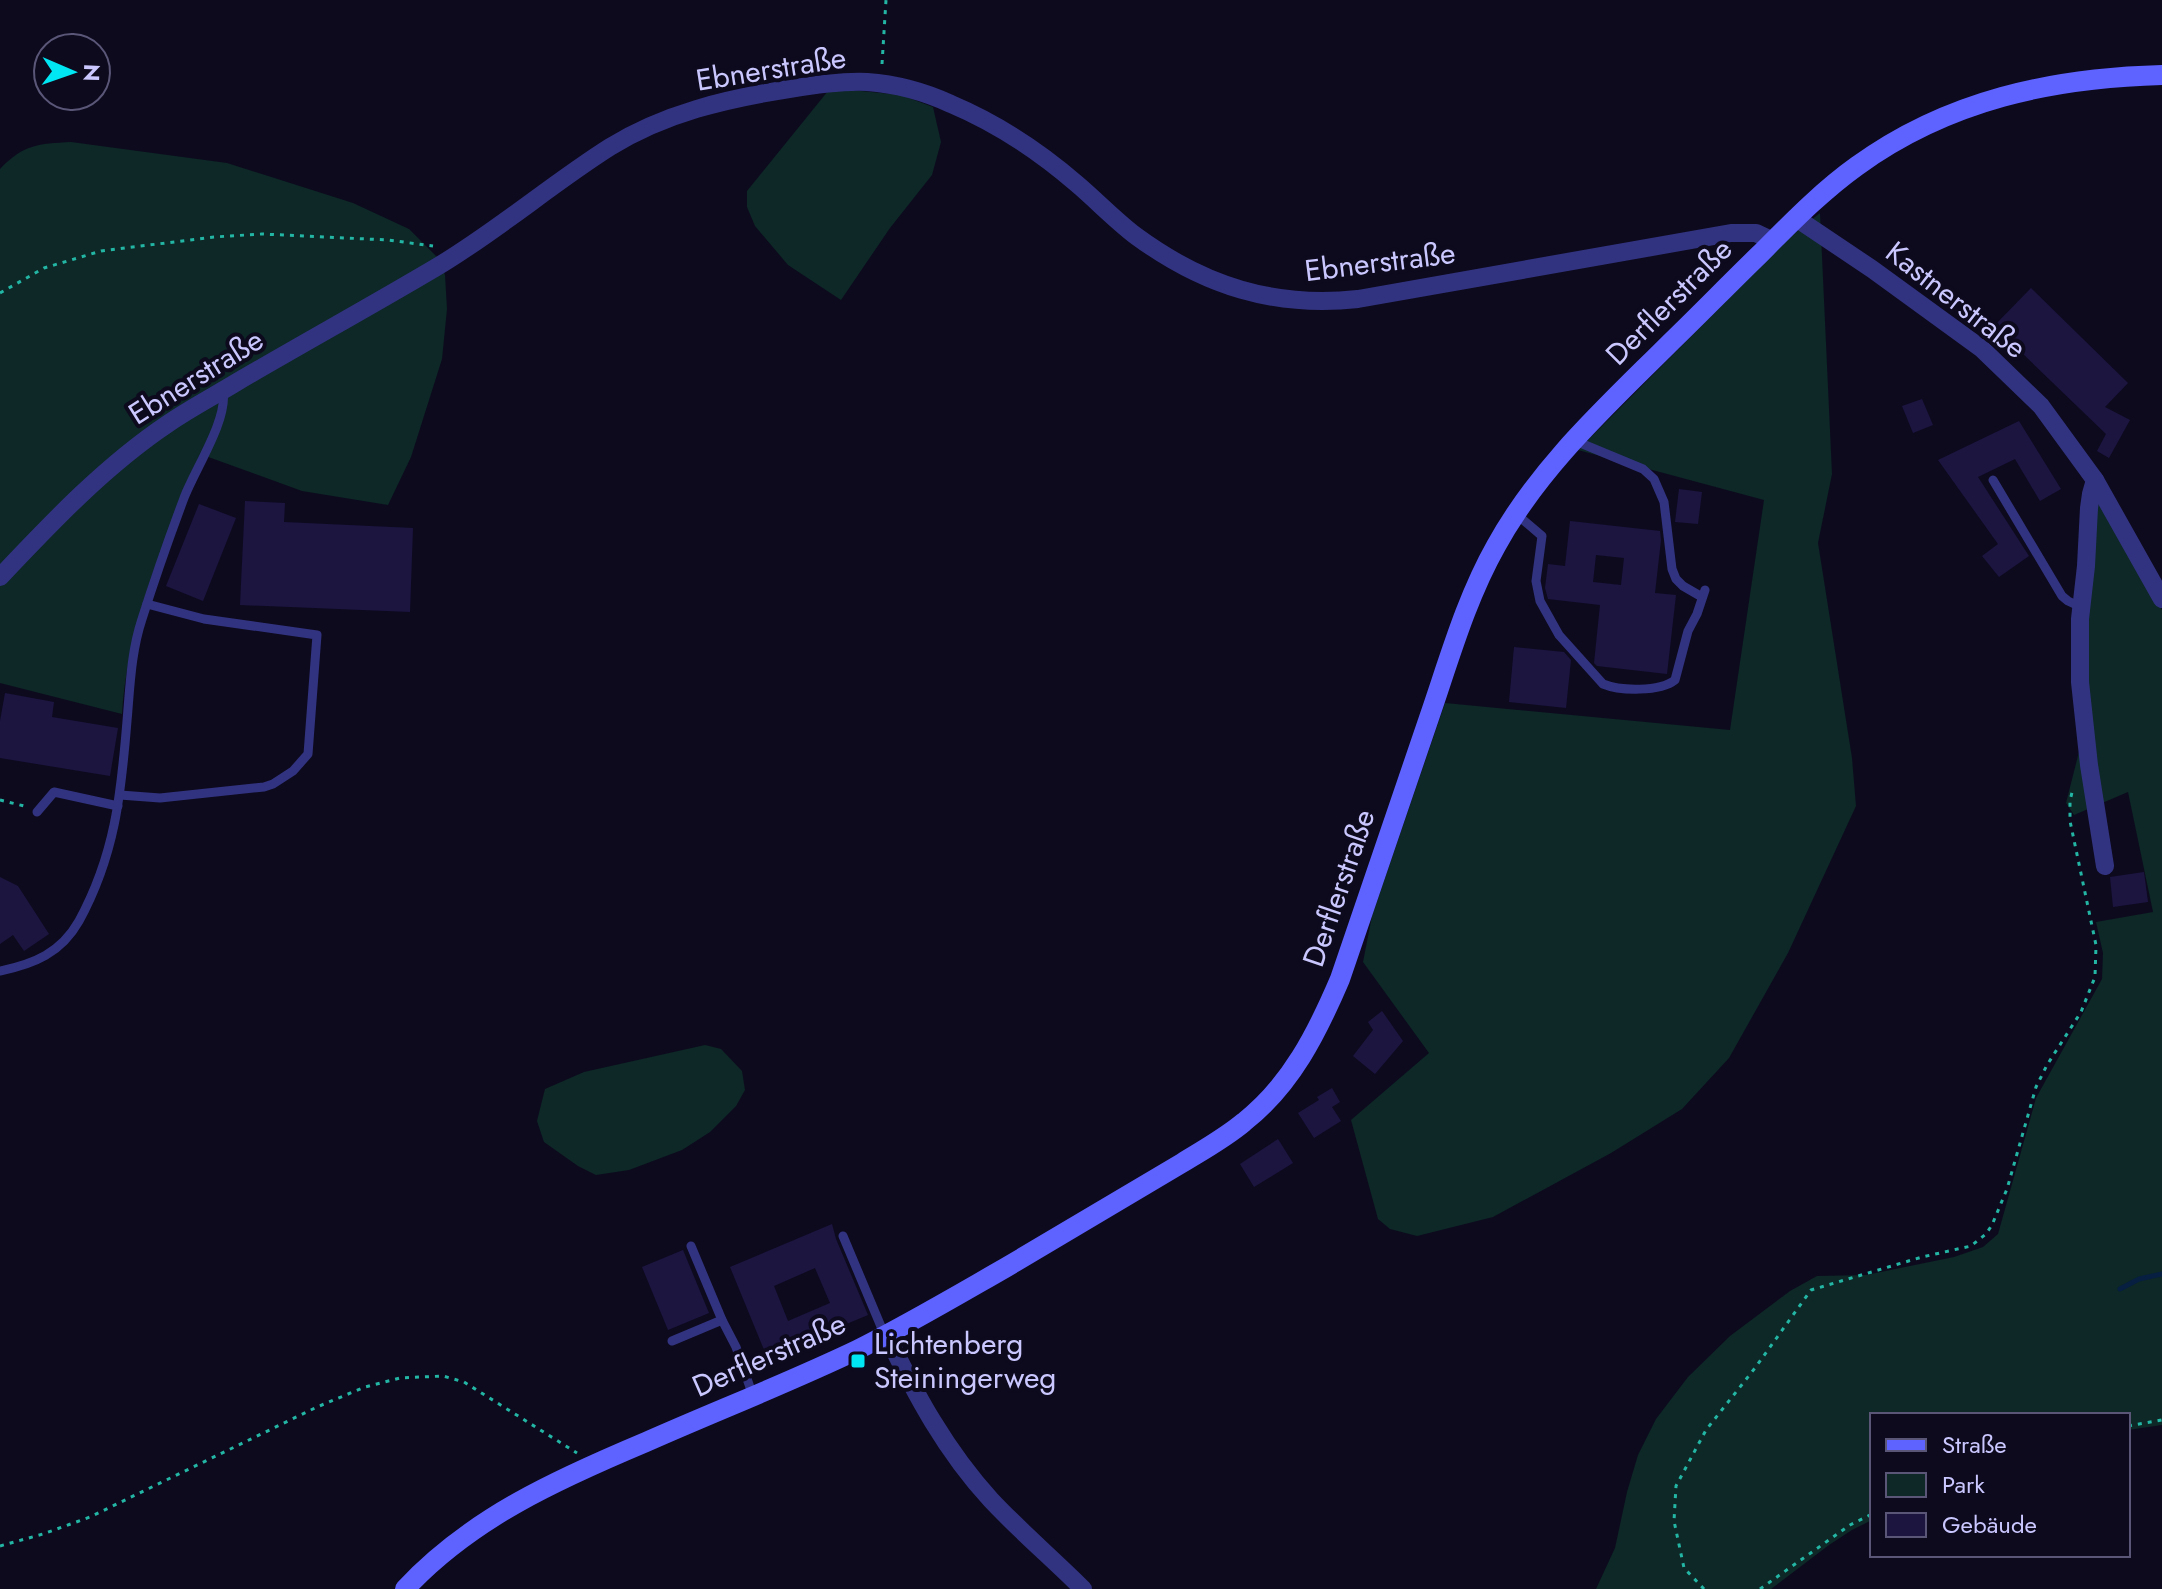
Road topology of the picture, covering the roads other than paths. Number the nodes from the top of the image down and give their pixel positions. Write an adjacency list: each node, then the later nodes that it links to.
1 (2162, 75): 2 (street, Derflerstraße)
2 (1796, 218): 3 (street, Derflerstraße); 7 (street, Kastnerstraße)
3 (1773, 241): 4 (street, Ebnerstraße); 5 (street, Derflerstraße)
4 (223, 391): 9 (street, Ebnerstraße); 11 (lane)
5 (1573, 440): 8 (street, Derflerstraße); 8 (lane)
6 (1993, 480): 12 (lane)
7 (2095, 480): 10 (street, Kastnerstraße); 12 (street)
8 (1515, 513): 21 (street, Derflerstraße)
9 (0, 577)
10 (2162, 599)
11 (147, 604): 13 (lane); 13 (lane)
12 (2081, 607): 16 (street)
13 (120, 795): 14 (lane)
14 (118, 806): 15 (lane); 17 (lane)
15 (37, 812)
16 (2105, 866)
17 (0, 971)
18 (843, 1236): 21 (lane)
19 (691, 1246): 20 (lane)
20 (722, 1320): 22 (lane); 23 (lane)
21 (886, 1336): 23 (street, Derflerstraße); 25 (street)
22 (672, 1341)
23 (753, 1396): 24 (street, Derflerstraße)
24 (405, 1589)
25 (1083, 1589)

